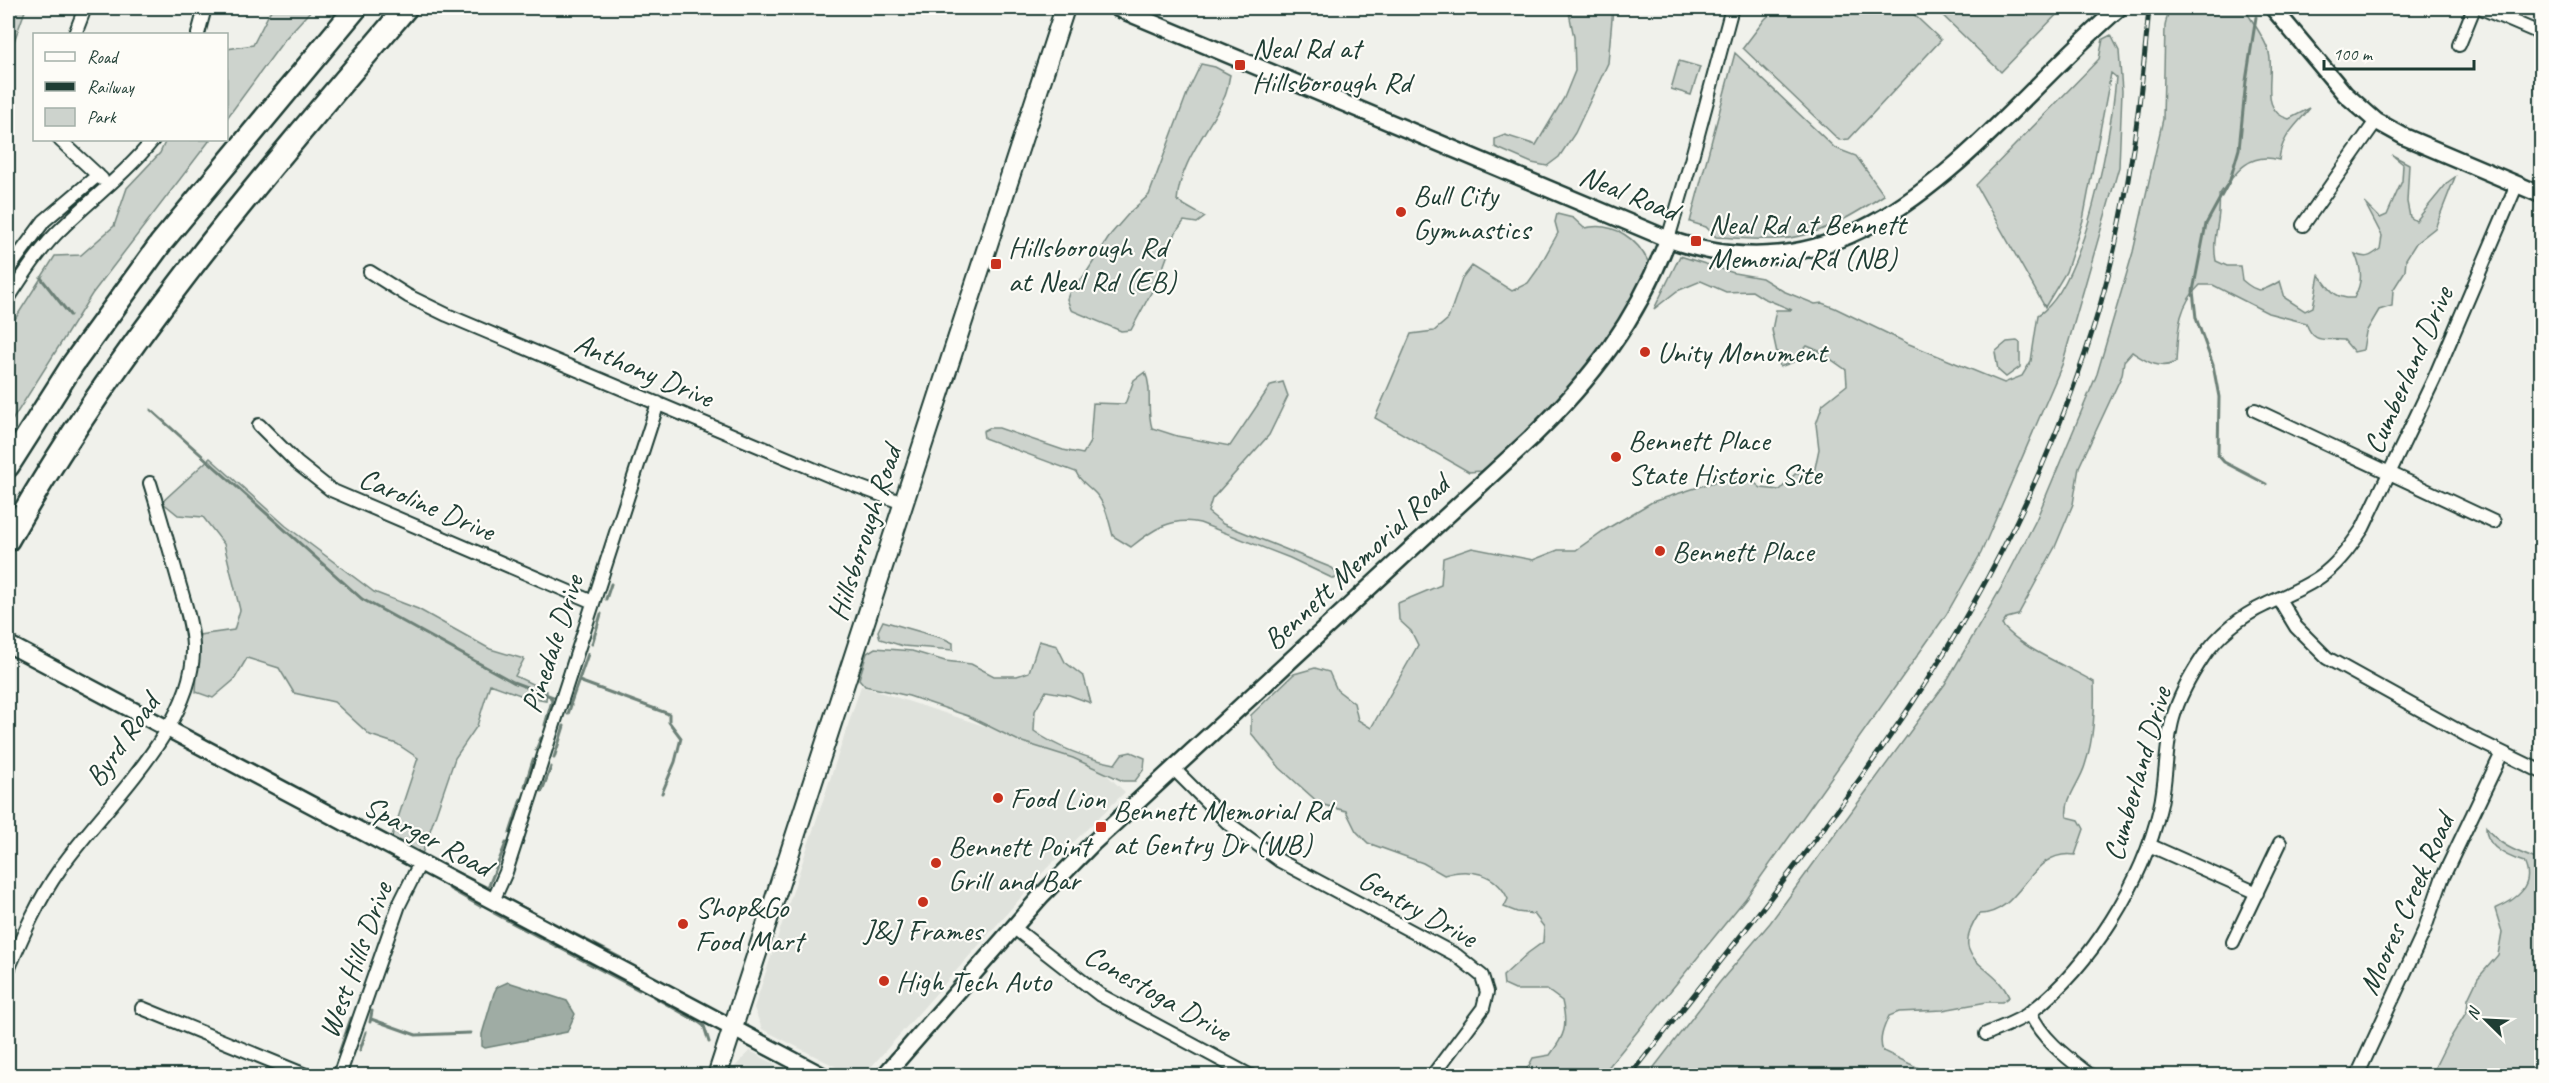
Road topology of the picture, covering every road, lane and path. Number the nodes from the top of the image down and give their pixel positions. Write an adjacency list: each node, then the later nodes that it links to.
1 (85, 8): 12 (street)
2 (205, 8): 13 (street)
3 (356, 8): 31 (highway)
4 (406, 8): 36 (highway)
5 (1065, 8): 34 (main road, Hillsborough Road)
6 (1117, 8): 24 (street, Neal Road)
7 (1732, 8): 24 (street, Bennett Memorial Road)
8 (2273, 8): 16 (street)
9 (2474, 8): 15 (street)
10 (2481, 8): 14 (street)
11 (2114, 11): 24 (street, Neal Road)
12 (75, 33)
13 (198, 33)
14 (2541, 34)
15 (2458, 45)
16 (2376, 121): 20 (street); 23 (street)
17 (61, 141): 19 (street)
18 (152, 141): 21 (street)
19 (98, 175): 21 (street); 25 (street)
20 (2517, 184): 22 (street); 32 (street, Cumberland Drive)
21 (109, 186): 27 (street)
22 (2541, 195)
23 (2303, 225)
24 (1668, 239): 42 (street, Bennett Memorial Road)
25 (8, 270)
26 (370, 272): 28 (street, Anthony Drive)
27 (8, 299)
28 (658, 403): 34 (street, Anthony Drive); 38 (street, Pinedale Drive)
29 (2255, 410): 32 (street)
30 (259, 425): 38 (street, Caroline Drive)
31 (8, 466)
32 (2390, 473): 35 (street); 37 (street, Cumberland Drive)
33 (150, 483): 40 (street, Byrd Road)
34 (903, 503): 54 (main road, Hillsborough Road)
35 (2494, 522)
36 (8, 540)
37 (2279, 599): 41 (street); 45 (street, Cumberland Drive)
38 (593, 602): 48 (street, Pinedale Drive)
39 (8, 644): 40 (street, Sparger Road)
40 (168, 728): 46 (street, Sparger Road); 51 (street, Byrd Road)
41 (2502, 753): 43 (street); 64 (street, Moores Creek Road)
42 (1173, 768): 49 (street, Bennett Memorial Road); 62 (street, Gentry Drive)
43 (2541, 772)
44 (2280, 843): 47 (street)
45 (2149, 845): 47 (street); 53 (street, Cumberland Drive)
46 (420, 863): 48 (street, Sparger Road); 57 (street, West Hills Drive)
47 (2257, 893): 50 (street)
48 (493, 901): 54 (street, Sparger Road)
49 (1014, 927): 60 (street, Bennett Memorial Road); 61 (street, Conestoga Drive)
50 (2233, 942)
51 (8, 970)
52 (142, 1008): 56 (street)
53 (2030, 1012): 55 (street, Cumberland Drive); 63 (street)
54 (732, 1028): 58 (main road, Hillsborough Road); 59 (street, Sparger Road)
55 (1986, 1034)
56 (309, 1076)
57 (339, 1076)
58 (717, 1076)
59 (823, 1076)
60 (884, 1076)
61 (1251, 1076)
62 (1432, 1076)
63 (2091, 1076)
64 (2357, 1076)

